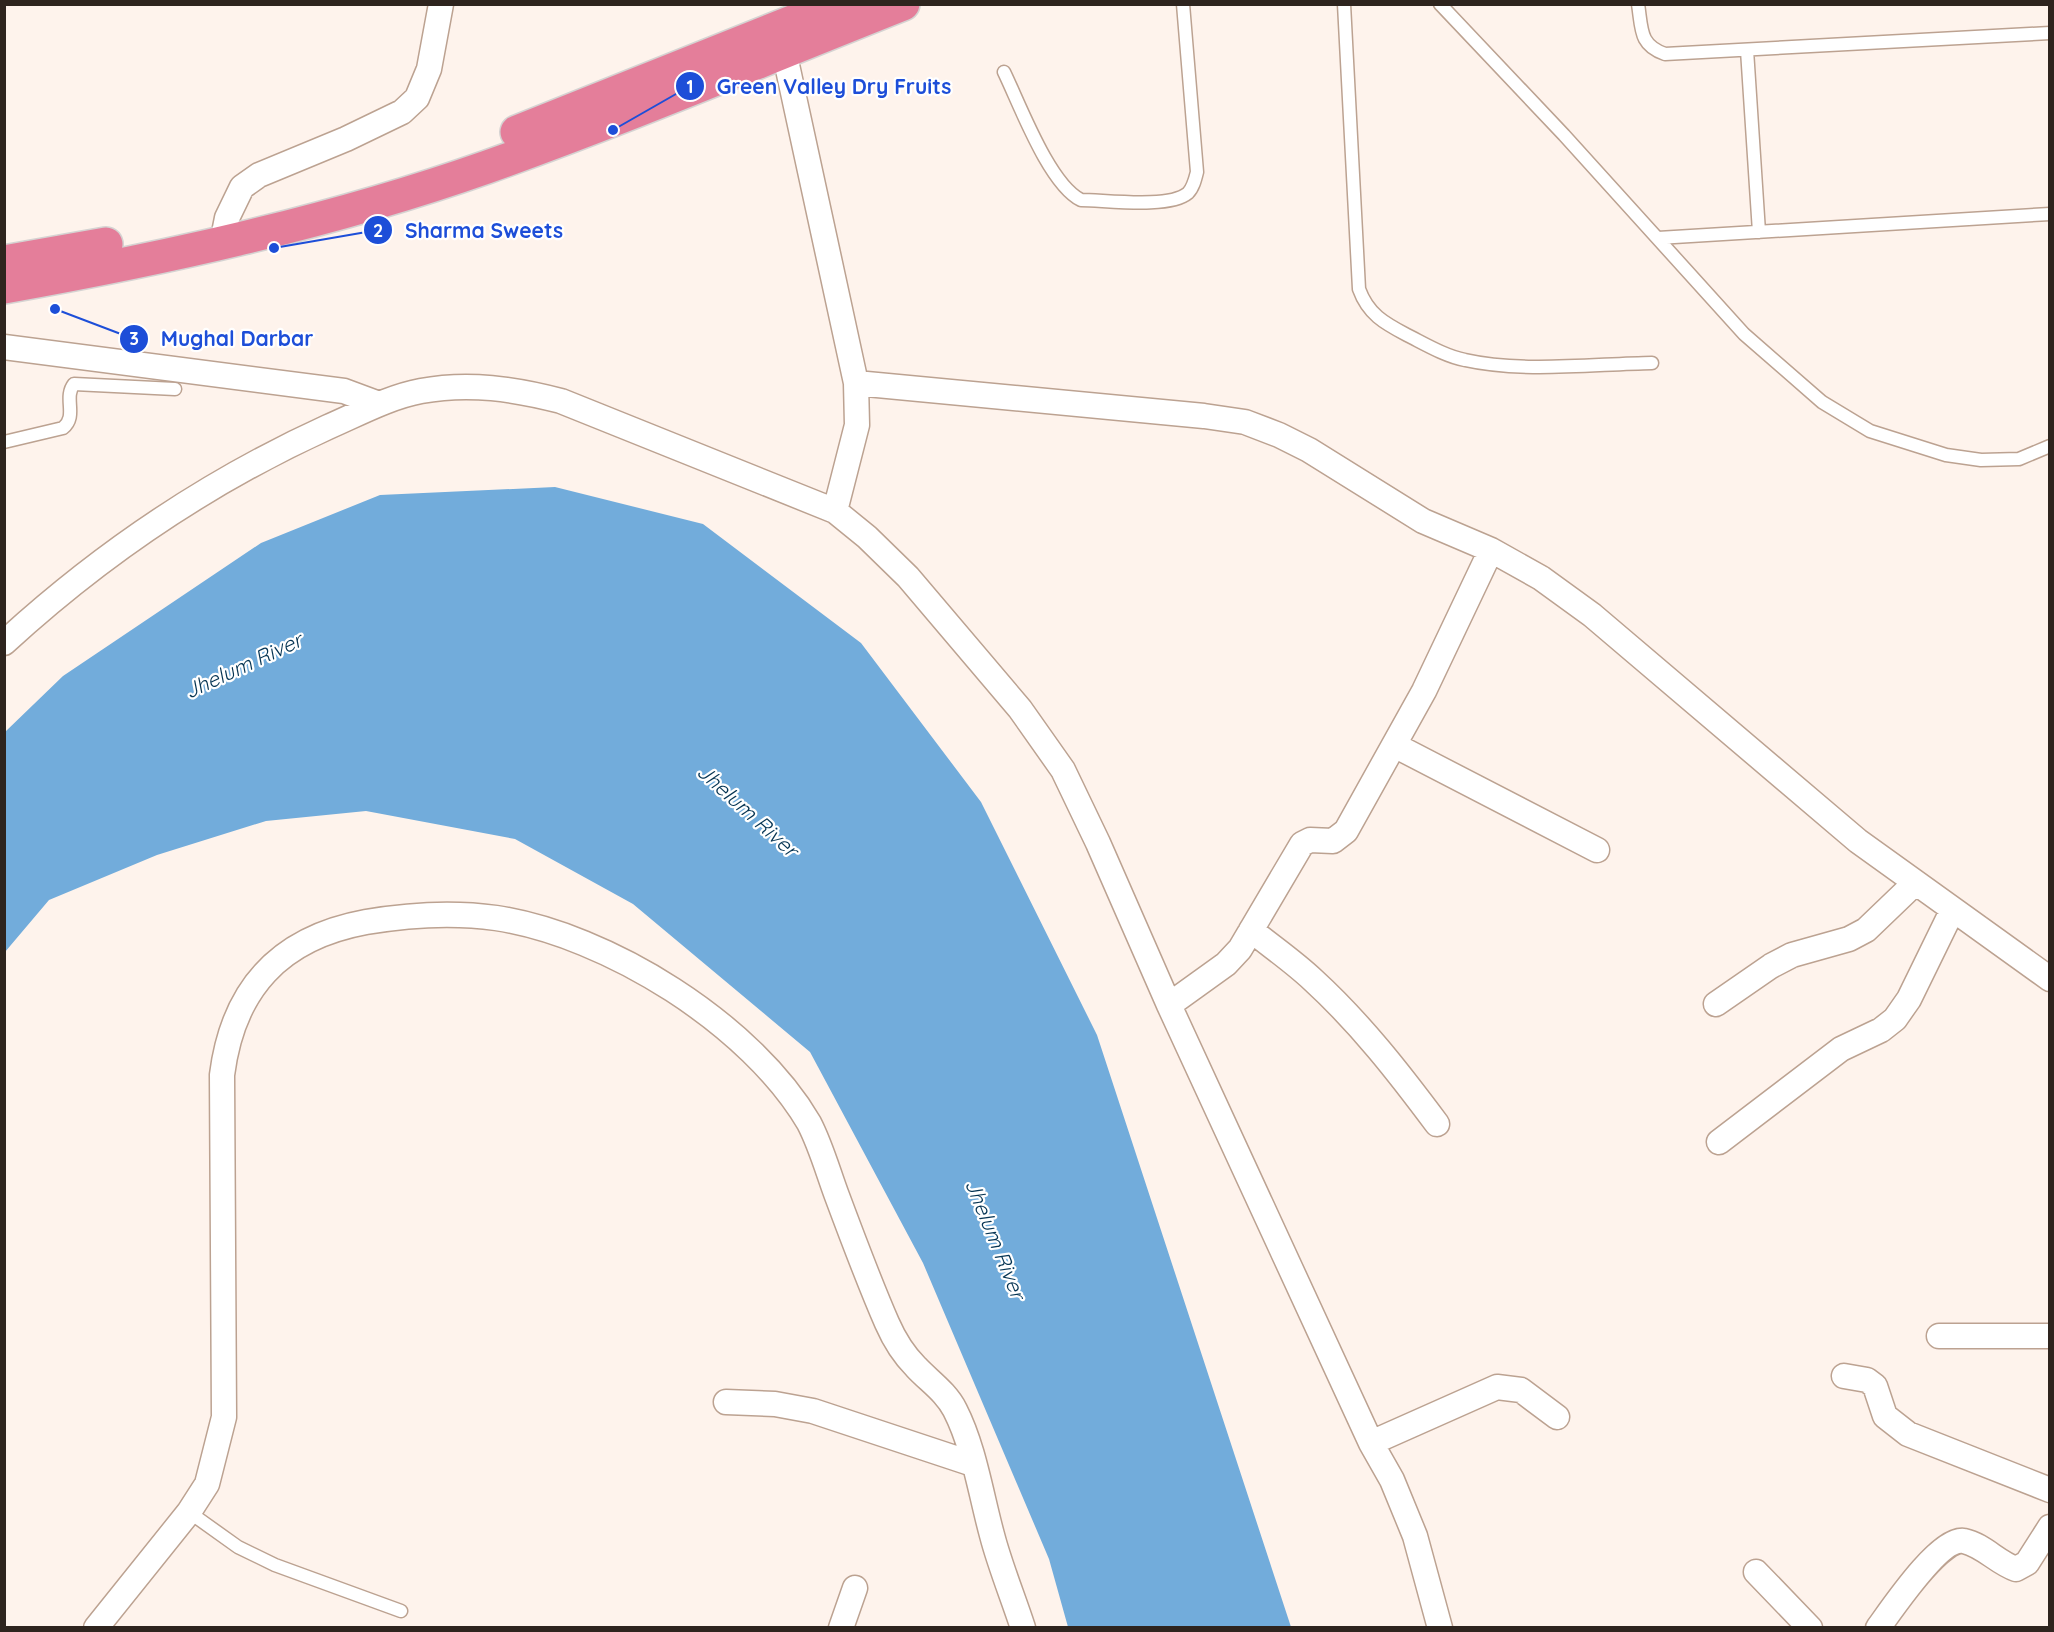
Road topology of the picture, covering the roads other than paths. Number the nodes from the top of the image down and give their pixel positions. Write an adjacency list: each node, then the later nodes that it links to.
1 (441, 4): 13 (street)
2 (837, 4): 13 (highway)
3 (903, 4): 10 (highway)
4 (1183, 4): 11 (lane)
5 (1344, 4): 19 (lane)
6 (1440, 4): 15 (lane)
7 (1638, 4): 9 (lane)
8 (2049, 33): 9 (lane)
9 (1747, 50): 14 (lane)
10 (784, 51): 13 (highway); 20 (street)
11 (1004, 72)
12 (2049, 214): 14 (lane)
13 (225, 230): 16 (highway); 17 (highway)
14 (1759, 232): 15 (lane)
15 (1658, 237): 24 (lane)
16 (4, 262)
17 (4, 287)
18 (4, 347): 22 (street)
19 (1652, 363)
20 (856, 383): 25 (street); 26 (street)
21 (175, 389): 23 (lane)
22 (379, 404): 25 (street); 27 (street)
23 (4, 442)
24 (2049, 446)
25 (835, 511): 35 (street)
26 (1491, 550): 28 (street); 30 (street)
27 (4, 643)
28 (1394, 745): 29 (street); 32 (street)
29 (1597, 850)
30 (1915, 883): 31 (street); 34 (street)
31 (1952, 910): 33 (street); 37 (street)
32 (1251, 930): 35 (street); 36 (street)
33 (2049, 979)
34 (1716, 1004)
35 (1169, 1005): 43 (street)
36 (1437, 1124)
37 (1719, 1142)
38 (1939, 1336): 39 (street)
39 (2049, 1336)
40 (1844, 1376): 45 (street)
41 (726, 1402): 44 (street)
42 (1557, 1417): 43 (street)
43 (1371, 1443): 54 (street)
44 (973, 1464): 46 (street); 53 (street)
45 (2049, 1490)
46 (189, 1512): 50 (lane); 51 (street)
47 (2049, 1527): 56 (street)
48 (1756, 1572): 55 (street)
49 (855, 1588): 52 (street)
50 (401, 1611)
51 (96, 1628)
52 (841, 1628)
53 (1023, 1628)
54 (1440, 1628)
55 (1810, 1628)
56 (1878, 1628)

